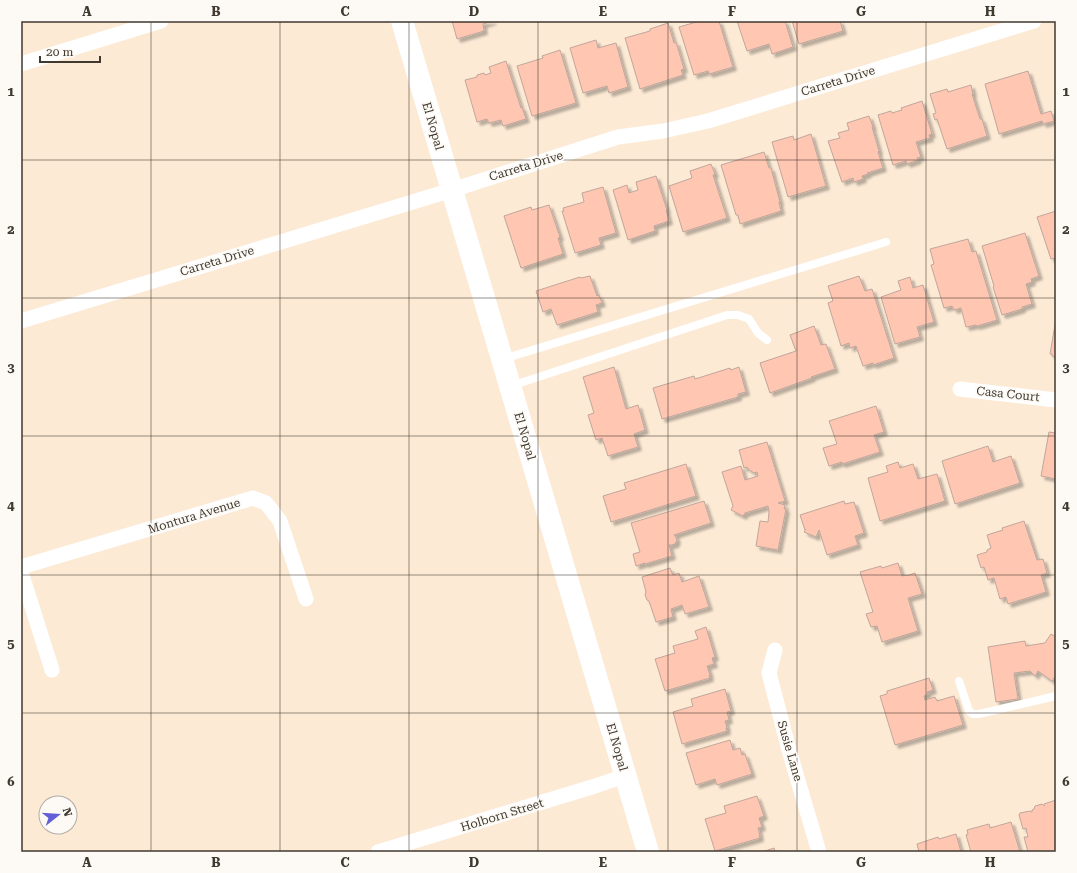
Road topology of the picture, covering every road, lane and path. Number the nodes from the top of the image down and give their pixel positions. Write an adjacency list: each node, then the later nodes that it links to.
1 (161, 21): 4 (street)
2 (402, 21): 5 (main road, El Nopal)
3 (1034, 21): 5 (street, Carreta Drive)
4 (21, 64)
5 (452, 190): 7 (street, Carreta Drive); 9 (main road, El Nopal)
6 (886, 242): 9 (lane)
7 (21, 321)
8 (767, 340): 10 (lane)
9 (503, 359): 10 (main road, El Nopal)
10 (511, 386): 20 (main road, El Nopal)
11 (960, 389): 12 (street, Casa Court)
12 (1056, 400)
13 (21, 567): 15 (street, Montura Avenue)
14 (21, 572): 17 (street)
15 (306, 599)
16 (775, 650): 23 (street, Susie Lane)
17 (52, 670)
18 (960, 681): 19 (lane)
19 (1056, 696)
20 (625, 776): 21 (street, Holborn Street); 22 (main road, El Nopal)
21 (385, 851)
22 (648, 852)
23 (820, 852)

